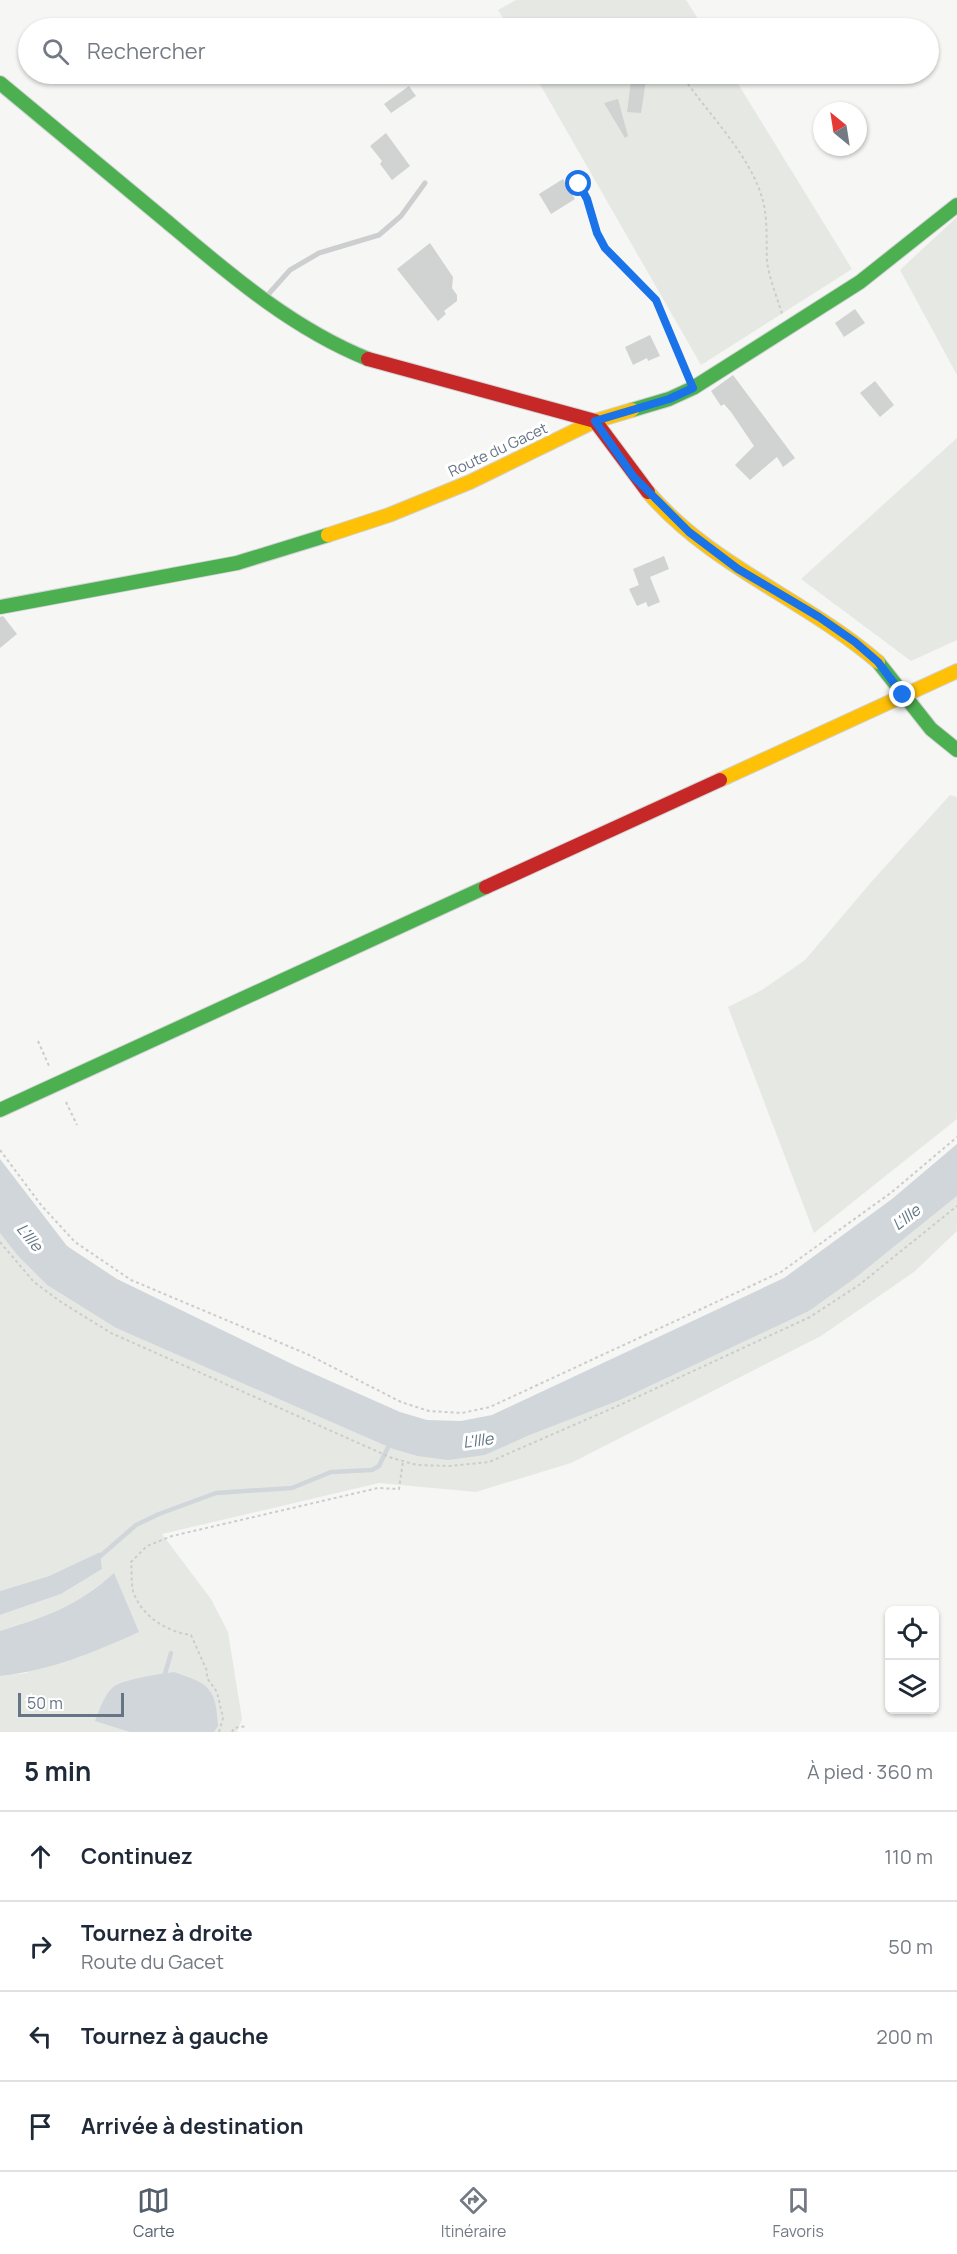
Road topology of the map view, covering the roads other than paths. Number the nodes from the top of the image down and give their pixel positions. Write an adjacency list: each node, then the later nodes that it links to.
1 (0, 83): 4 (street)
2 (425, 183): 4 (lane)
3 (957, 205): 5 (street, Route du Gacet)
4 (264, 299): 5 (street)
5 (595, 421): 6 (street, Route du Gacet); 8 (street)
6 (0, 607)
7 (957, 671): 8 (street)
8 (903, 695): 9 (street); 10 (street)
9 (957, 750)
10 (0, 1110)

